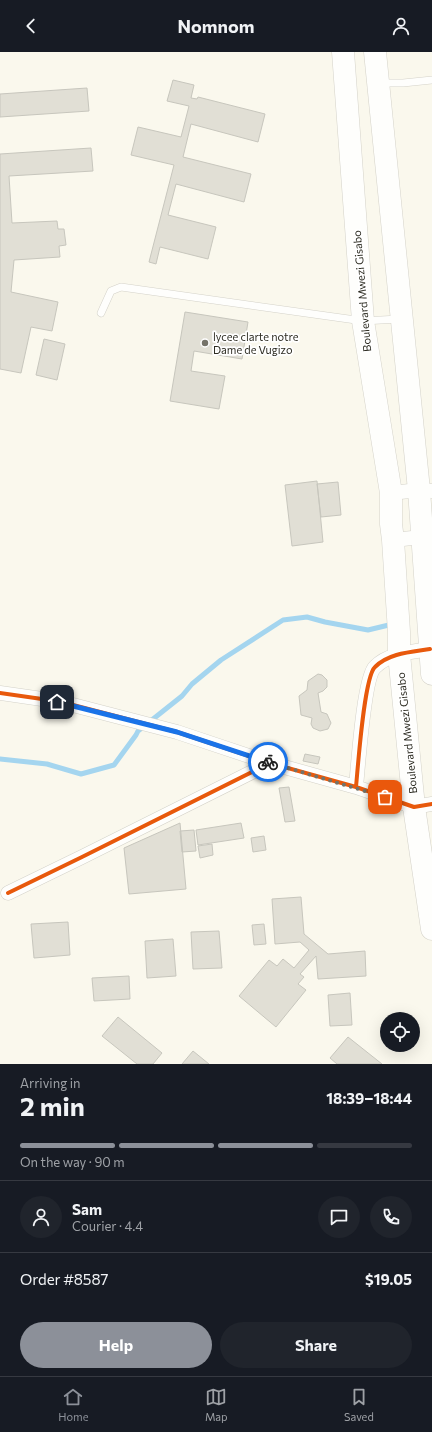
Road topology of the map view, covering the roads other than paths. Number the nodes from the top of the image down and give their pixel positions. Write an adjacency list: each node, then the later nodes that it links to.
1 (344, 52): 7 (main road, Boulevard Mwezi Gisabo)
2 (376, 52): 4 (main road)
3 (432, 80): 4 (lane)
4 (378, 84): 6 (main road)
5 (101, 313): 7 (lane)
6 (401, 319): 7 (lane); 8 (main road)
7 (363, 321): 9 (main road, Boulevard Mwezi Gisabo)
8 (425, 491): 9 (street); 10 (main road)
9 (391, 493): 11 (main road, Boulevard Mwezi Gisabo)
10 (427, 535): 11 (street); 12 (main road)
11 (393, 540): 13 (main road, Boulevard Mwezi Gisabo)
12 (429, 642): 13 (street); 14 (main road)
13 (399, 654): 17 (street); 18 (main road, Boulevard Mwezi Gisabo)
14 (432, 674)
15 (0, 693): 16 (street)
16 (270, 763): 17 (street); 19 (street)
17 (356, 787): 18 (street)
18 (423, 805): 20 (main road, Boulevard Mwezi Gisabo)
19 (8, 893)
20 (432, 929)

